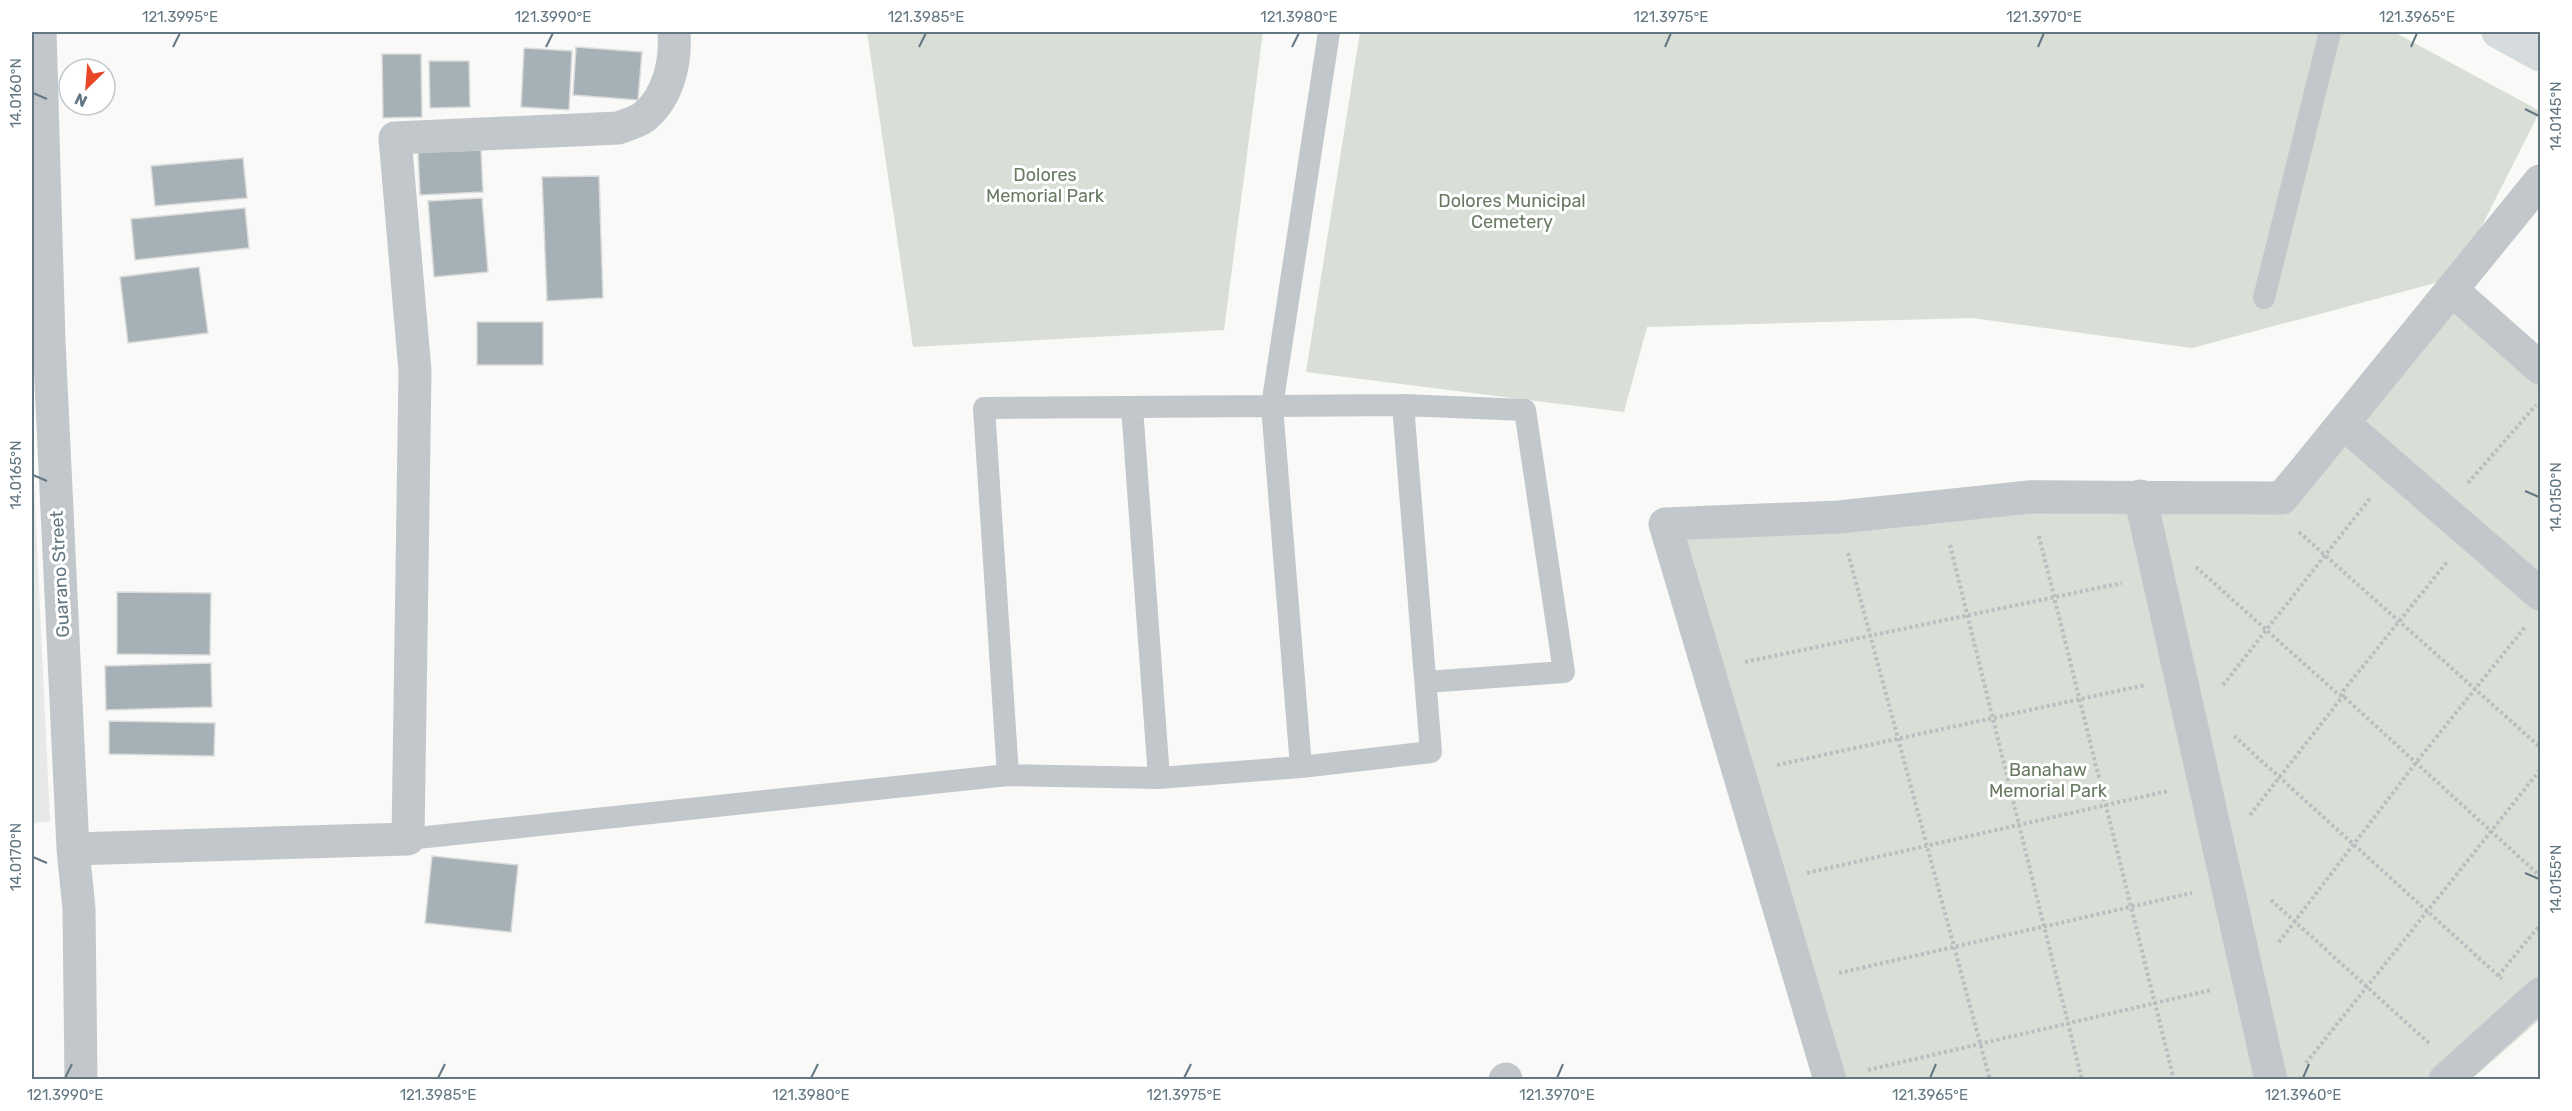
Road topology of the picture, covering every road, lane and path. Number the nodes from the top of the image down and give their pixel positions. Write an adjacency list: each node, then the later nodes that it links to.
1 (40, 32): 10 (street, Guarano Street)
2 (674, 32): 56 (street)
3 (1329, 32): 15 (lane)
4 (2330, 32): 9 (lane)
5 (2498, 32): 6 (street)
6 (2541, 55)
7 (2541, 181): 8 (street)
8 (2452, 290): 11 (street); 16 (street)
9 (2264, 297)
10 (40, 342): 59 (street, Guarano Street)
11 (2541, 368)
12 (2541, 400): 22 (path)
13 (1403, 405): 15 (lane); 37 (lane); 37 (lane)
14 (1132, 406): 15 (lane); 49 (lane); 50 (lane)
15 (1272, 406): 46 (lane)
16 (2343, 423): 17 (street); 20 (street)
17 (2394, 468): 22 (street); 26 (path)
18 (2140, 496): 19 (street); 20 (street); 24 (street)
19 (2030, 497): 21 (street); 29 (path)
20 (2260, 497): 26 (path)
21 (1940, 506): 23 (street); 30 (path)
22 (2444, 511): 25 (street)
23 (1839, 517): 34 (path); 35 (street)
24 (2148, 528): 27 (street); 33 (path)
25 (2470, 533): 28 (street); 31 (path)
26 (2325, 555): 31 (path); 33 (path)
27 (2158, 575): 29 (path); 36 (street)
28 (2541, 594)
29 (2054, 597): 30 (path); 40 (path)
30 (1968, 615): 34 (path); 42 (path)
31 (2399, 622): 38 (path); 39 (path)
32 (2526, 626): 38 (path)
33 (2266, 630): 39 (path); 41 (path)
34 (1871, 636): 35 (path); 43 (path)
35 (1708, 670): 48 (street)
36 (2181, 677): 40 (path); 41 (street)
37 (1426, 682): 46 (lane)
38 (2475, 689): 44 (path); 45 (path)
39 (2343, 696): 45 (path); 51 (path)
40 (2080, 699): 42 (path); 53 (path)
41 (2198, 717): 51 (path); 52 (street)
42 (1993, 718): 43 (path); 54 (path)
43 (1899, 739): 48 (path); 58 (path)
44 (2541, 747)
45 (2417, 764): 55 (path); 57 (path)
46 (1301, 767): 50 (lane)
47 (2541, 770): 55 (path)
48 (1740, 773): 62 (street)
49 (1008, 775): 50 (lane); 56 (lane)
50 (1159, 778)
51 (2280, 778): 57 (path); 60 (path)
52 (2204, 783): 53 (path); 60 (street)
53 (2106, 805): 54 (path); 65 (path)
54 (2020, 825): 58 (path); 69 (path)
55 (2491, 831): 61 (path); 66 (path)
56 (408, 839): 59 (street)
57 (2354, 844): 66 (path); 67 (path)
58 (1927, 846): 62 (path); 70 (path)
59 (73, 849): 82 (street, Guarano Street)
60 (2220, 852): 63 (street)
61 (2541, 876)
62 (1771, 881): 72 (street)
63 (2228, 885): 65 (path); 73 (street)
64 (2270, 899): 67 (path)
65 (2131, 907): 69 (path); 76 (path)
66 (2428, 912): 71 (path); 74 (path)
67 (2295, 922): 73 (path); 74 (path)
68 (2541, 925): 71 (path)
69 (2045, 926): 70 (path); 77 (path)
70 (1955, 947): 72 (path); 78 (path)
71 (2498, 976): 75 (path)
72 (1801, 981): 81 (street)
73 (2249, 981): 76 (path); 80 (street)
74 (2367, 987): 79 (path); 80 (path)
75 (2535, 999): 79 (street)
76 (2156, 1004): 77 (path); 85 (path)
77 (2069, 1024): 78 (path); 84 (path)
78 (1980, 1044): 81 (path); 83 (path)
79 (2451, 1074)
80 (2285, 1075)
81 (1830, 1079)
82 (81, 1080)
83 (1989, 1080)
84 (2082, 1080)
85 (2174, 1080)

